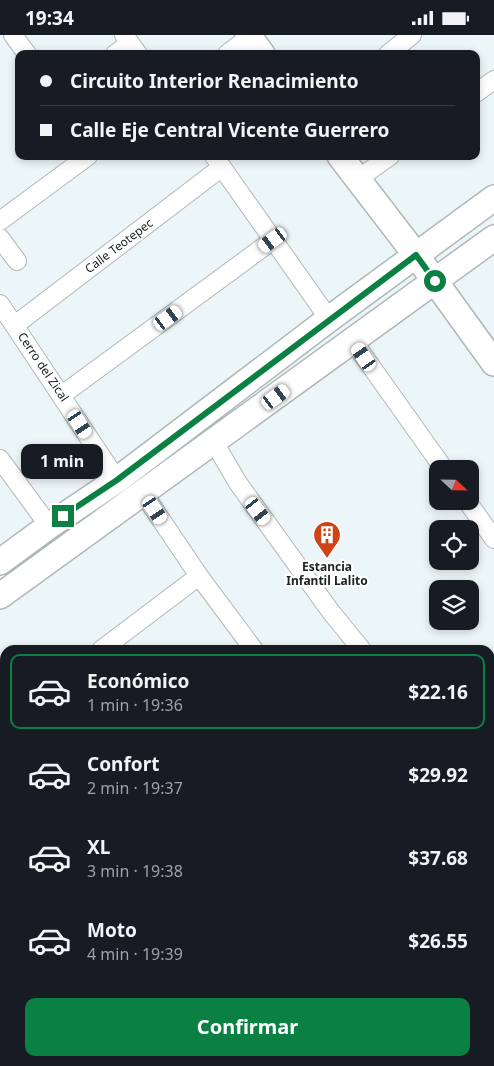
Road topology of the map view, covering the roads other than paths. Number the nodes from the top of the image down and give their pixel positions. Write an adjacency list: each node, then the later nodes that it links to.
1 (13, 35): 4 (street)
2 (412, 35): 6 (street)
3 (253, 40): 5 (street)
4 (24, 50)
5 (234, 50)
6 (393, 50)
7 (494, 80): 8 (street)
8 (480, 90)
9 (83, 160): 15 (street)
10 (343, 160): 13 (main road)
11 (384, 160): 13 (street)
12 (218, 162): 18 (street); 24 (street, Calle Teotepec)
13 (358, 179): 19 (main road)
14 (494, 198): 19 (main road)
15 (0, 221)
16 (0, 238): 20 (street)
17 (494, 238): 21 (main road)
18 (273, 240): 23 (street); 27 (street)
19 (416, 255): 21 (main road); 23 (main road)
20 (17, 261)
21 (435, 281): 25 (main road); 26 (main road)
22 (0, 304): 24 (street, Cerro del Zical)
23 (329, 319): 31 (main road)
24 (15, 325): 27 (street, Cerro del Zical)
25 (352, 341): 28 (main road); 30 (street)
26 (494, 363)
27 (62, 395): 31 (street, Cerro del Zical)
28 (214, 442): 32 (main road); 41 (street)
29 (0, 459): 34 (street)
30 (438, 460)
31 (117, 480): 34 (main road)
32 (144, 493): 37 (street); 38 (main road)
33 (473, 510): 35 (street)
34 (49, 525): 36 (main road)
35 (494, 539)
36 (0, 562)
37 (199, 576): 39 (street); 40 (street)
38 (0, 596)
39 (109, 645)
40 (247, 645)
41 (358, 645)

